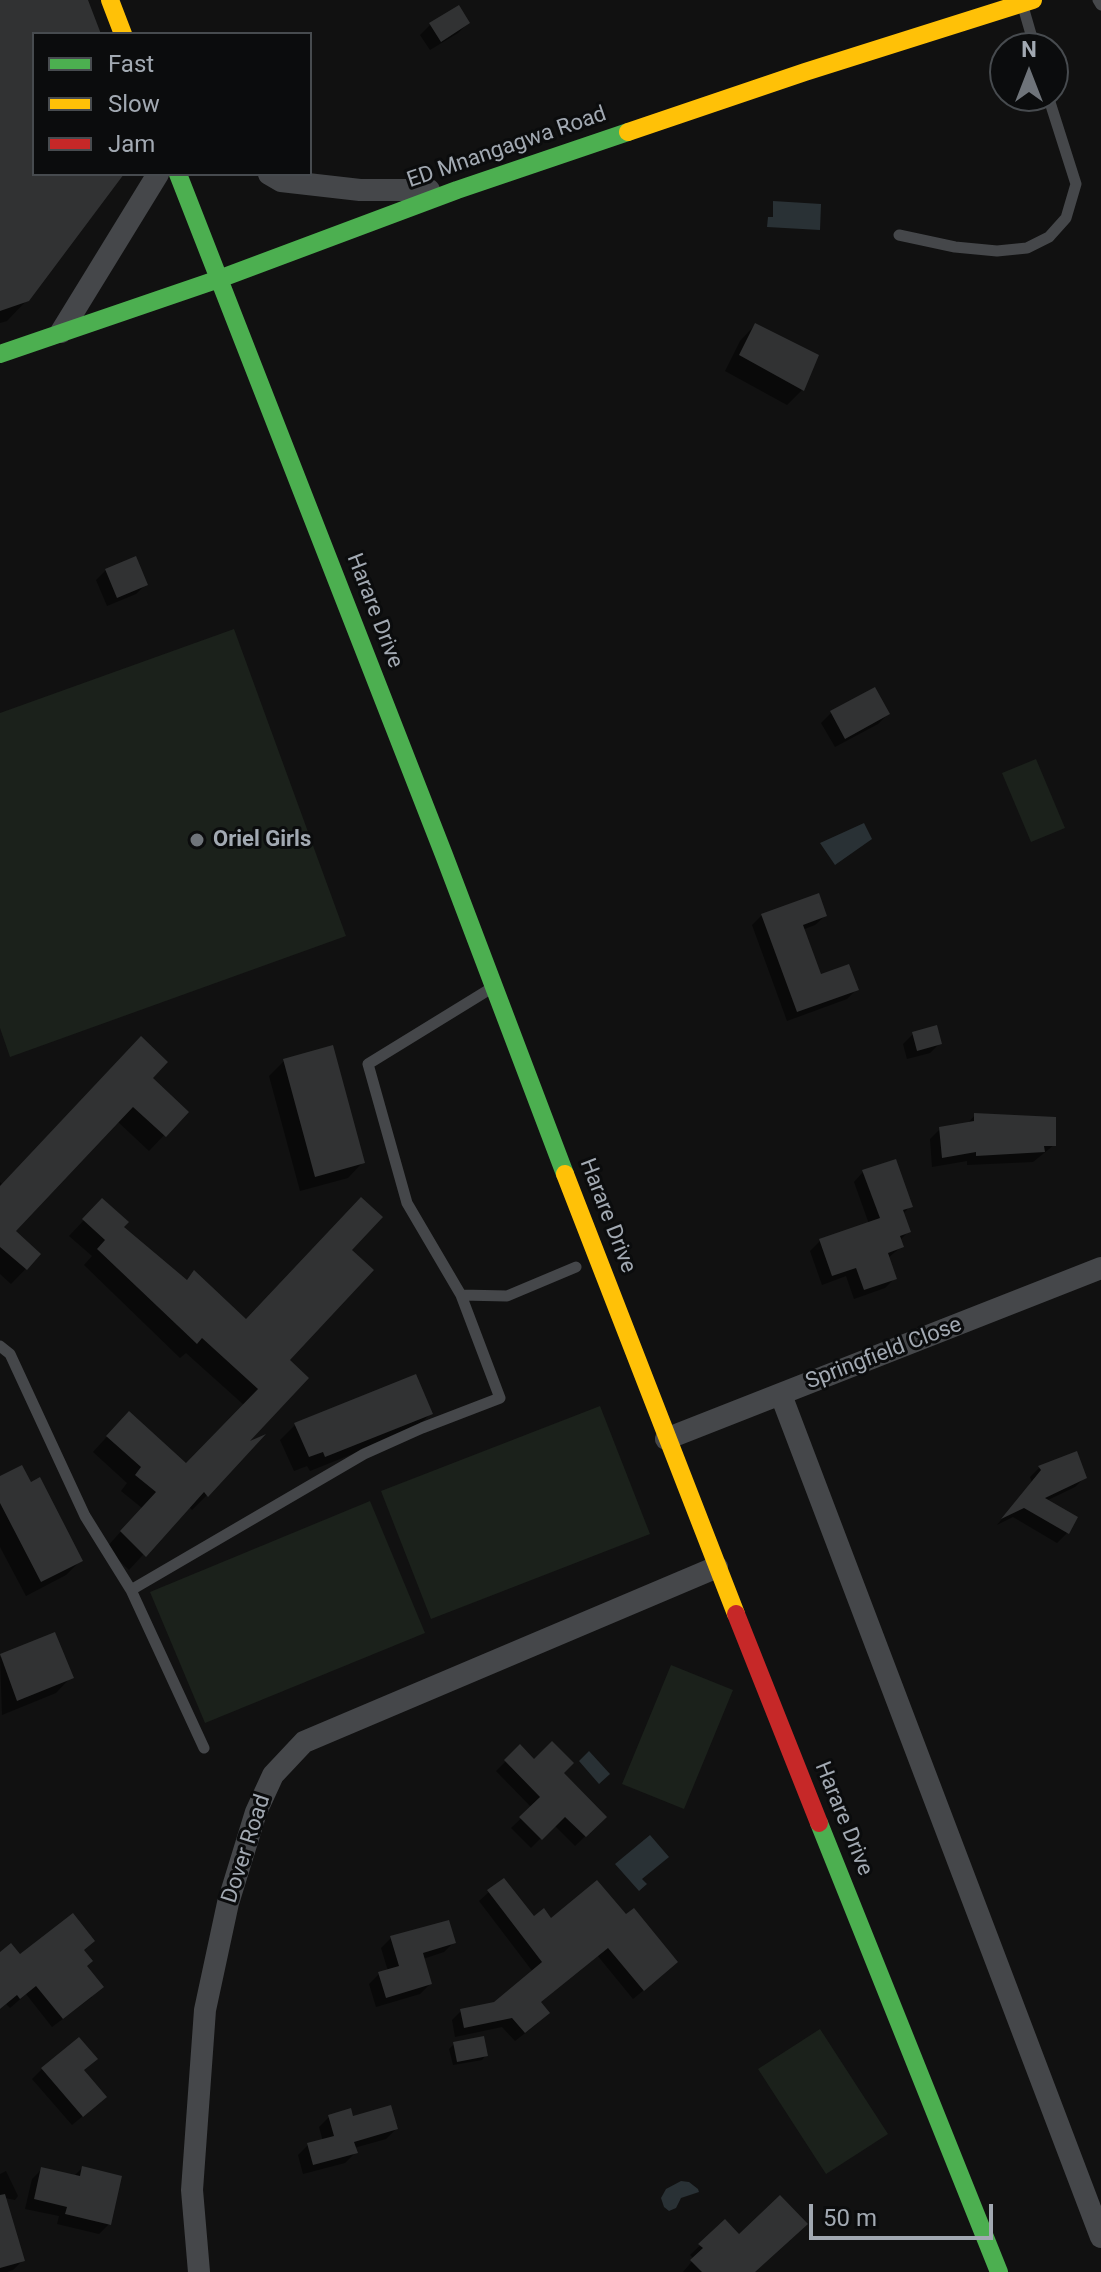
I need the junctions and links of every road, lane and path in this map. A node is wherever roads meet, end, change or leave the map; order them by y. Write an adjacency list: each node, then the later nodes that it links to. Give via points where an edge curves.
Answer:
1 (110, 0): 3 (main road)
2 (1026, 1): 4 (lane); 9 (main road, ED Mnangagwa Road)
3 (122, 32)
4 (1032, 32)
5 (1053, 112): 10 (lane, via 1076,184 1066,218 1049,237 1027,248 997,251)
6 (157, 176): 12 (street)
7 (179, 176): 11 (main road, Harare Drive)
8 (272, 176): 9 (street, via 360,190)
9 (457, 190): 11 (main road, ED Mnangagwa Road)
10 (899, 235)
11 (219, 279): 12 (main road, ED Mnangagwa Road); 14 (main road, Harare Drive)
12 (61, 333): 13 (main road, ED Mnangagwa Road)
13 (0, 354)
14 (494, 987): 17 (lane, via 368,1064 407,1203); 20 (main road, Harare Drive)
15 (576, 1267): 17 (lane, via 507,1296)
16 (1101, 1268): 19 (street, Springfield Close)
17 (461, 1295): 22 (lane, via 500,1398 364,1454)
18 (0, 1346): 22 (lane, via 10,1354 31,1395 85,1516)
19 (781, 1395): 20 (street, Springfield Close); 24 (street)
20 (666, 1439): 21 (main road, Harare Drive)
21 (717, 1567): 25 (street, Dover Road, via 304,1742 273,1775 228,1903 205,2010 192,2190); 26 (main road, Harare Drive)
22 (131, 1590): 23 (lane)
23 (204, 1748)
24 (1101, 2237)
25 (199, 2272)
26 (999, 2272)

